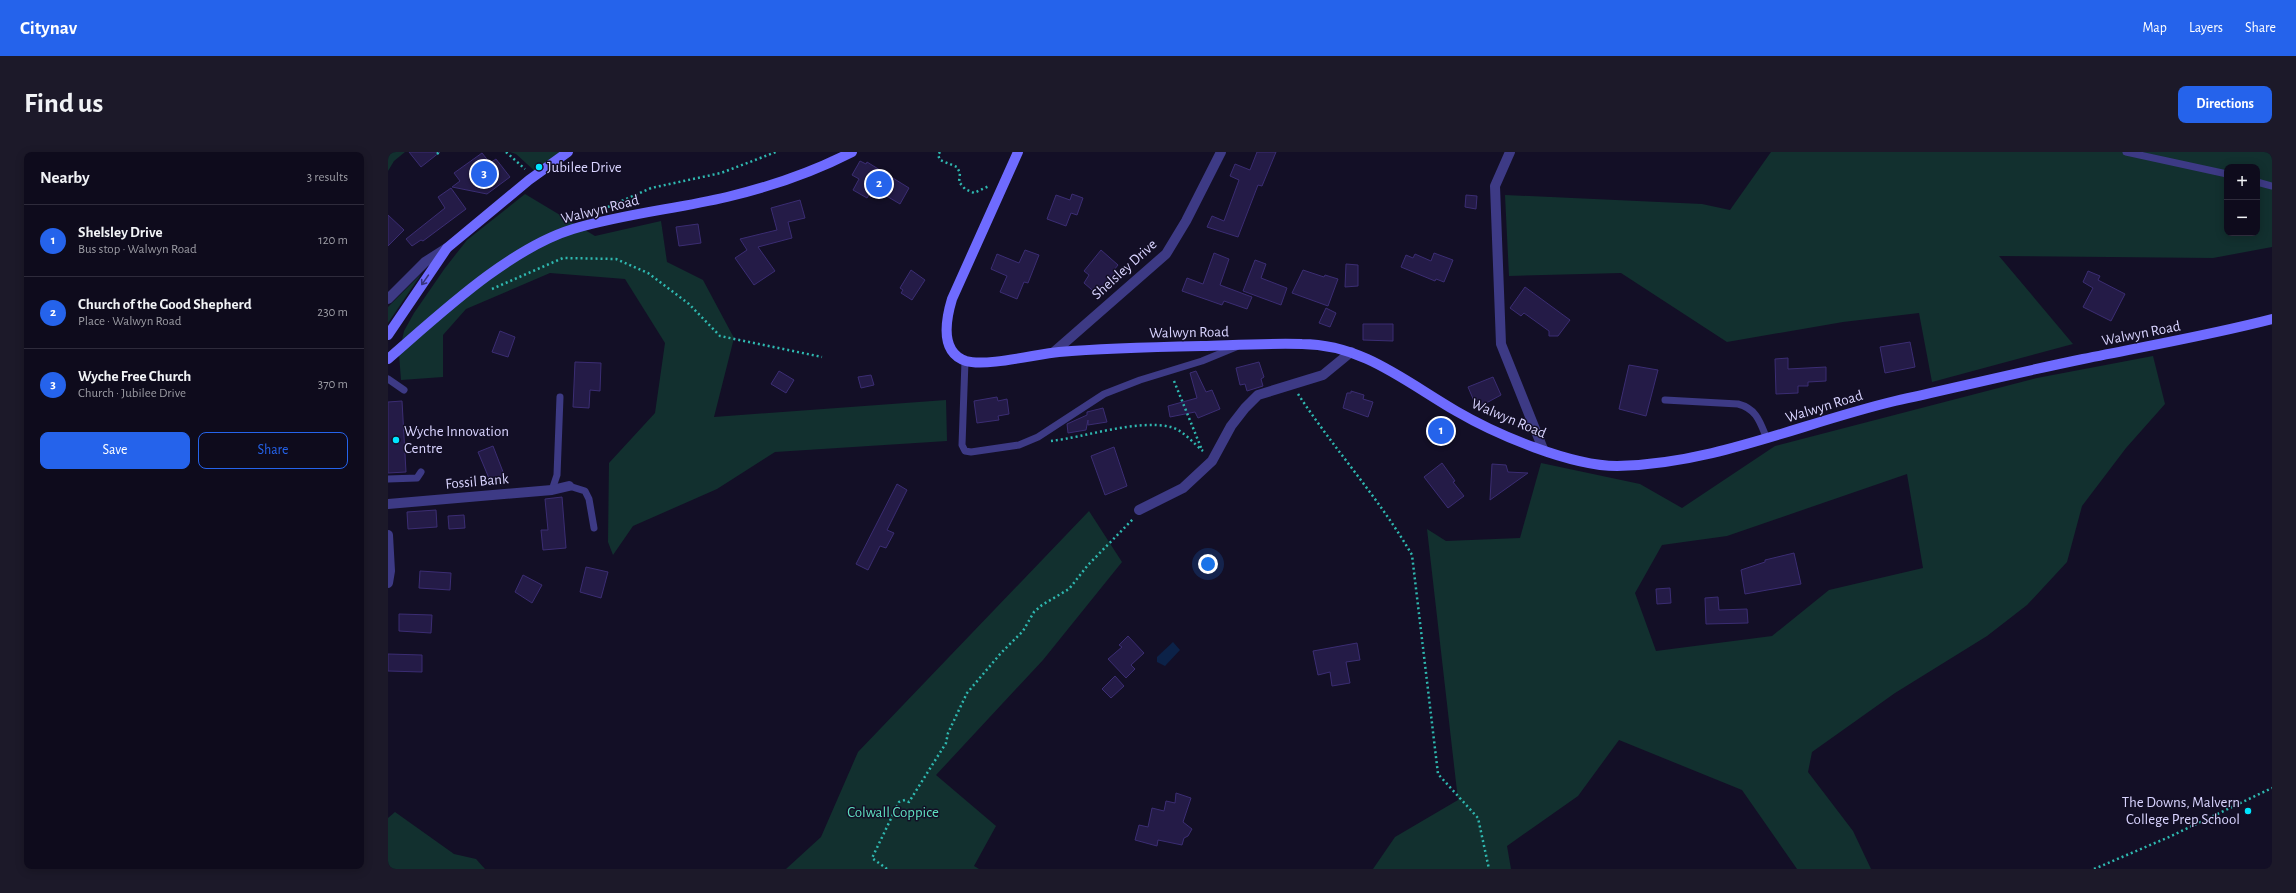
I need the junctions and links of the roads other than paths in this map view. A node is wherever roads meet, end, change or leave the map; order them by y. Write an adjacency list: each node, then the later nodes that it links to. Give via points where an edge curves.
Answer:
1 (568, 152): 10 (main road)
2 (852, 152): 17 (main road, Walwyn Road, via 808,172 728,197 572,229 530,249 481,280)
3 (1018, 152): 18 (main road, via 952,299 946,322 946,337 952,350)
4 (1221, 152): 15 (street, Shelsley Drive, via 1166,254)
5 (1510, 152): 24 (street, via 1495,186 1501,344)
6 (2126, 152): 7 (lane)
7 (2224, 173)
8 (2260, 183): 9 (lane)
9 (2272, 186)
10 (447, 248): 11 (street, via 425,262); 13 (main road, one-way to 13)
11 (388, 299)
12 (2272, 318): 23 (main road, Walwyn Road, via 2219,333 2084,359 1892,402)
13 (388, 336)
14 (1240, 345): 15 (main road, Walwyn Road); 16 (main road, Walwyn Road, via 1329,345); 18 (lane, via 1202,361 1104,394 1038,437 1018,445 971,452 965,451 962,445)
15 (1054, 352): 18 (main road, Walwyn Road, via 1004,360)
16 (1351, 352): 24 (main road, Walwyn Road, via 1402,377 1458,412); 30 (street, via 1323,375 1258,395 1231,426 1212,461 1183,488)
17 (388, 359)
18 (965, 361)
19 (388, 379): 20 (lane)
20 (404, 390)
21 (560, 397): 28 (lane, via 557,475)
22 (1665, 400): 23 (lane, via 1748,406 1757,414)
23 (1767, 439): 24 (main road, Walwyn Road, via 1716,454 1614,466 1578,461)
24 (1542, 449)
25 (421, 472): 26 (lane, via 417,478)
26 (388, 479)
27 (569, 486): 28 (street, Fossil Bank); 31 (lane, via 585,491)
28 (552, 490): 29 (street, Fossil Bank)
29 (388, 504)
30 (1139, 510)
31 (594, 528)
32 (388, 534): 33 (street)
33 (388, 584)

